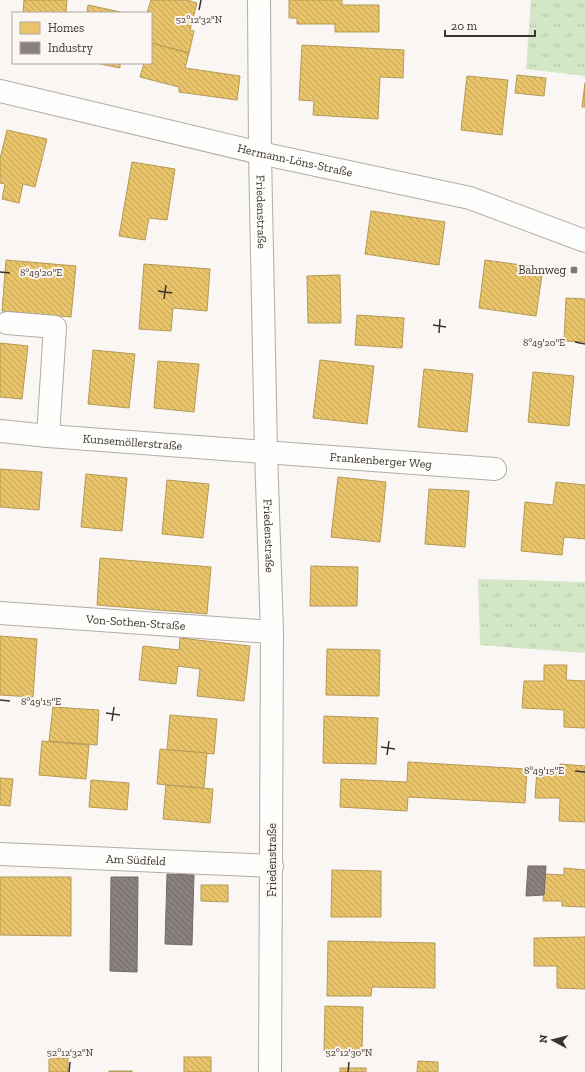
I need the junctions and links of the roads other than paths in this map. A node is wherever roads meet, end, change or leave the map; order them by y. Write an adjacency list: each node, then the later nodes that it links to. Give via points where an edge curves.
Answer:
1 (259, 0): 3 (street, Friedenstraße)
2 (0, 91): 3 (street, Hermann-Löns-Straße)
3 (260, 153): 4 (street, Hermann-Löns-Straße, via 470,198); 8 (street, Friedenstraße)
4 (585, 241)
5 (7, 323): 7 (street, via 55,327)
6 (0, 431): 7 (street, Kunsemöllerstraße)
7 (48, 436): 8 (street, Kunsemöllerstraße)
8 (266, 452): 9 (street, Frankenberger Weg); 11 (street, Friedenstraße)
9 (495, 470)
10 (0, 613): 11 (street, Von-Sothen-Straße)
11 (272, 632): 13 (street, Friedenstraße)
12 (0, 854): 13 (street, Am Südfeld)
13 (272, 866): 14 (street, Friedenstraße)
14 (270, 1072)

